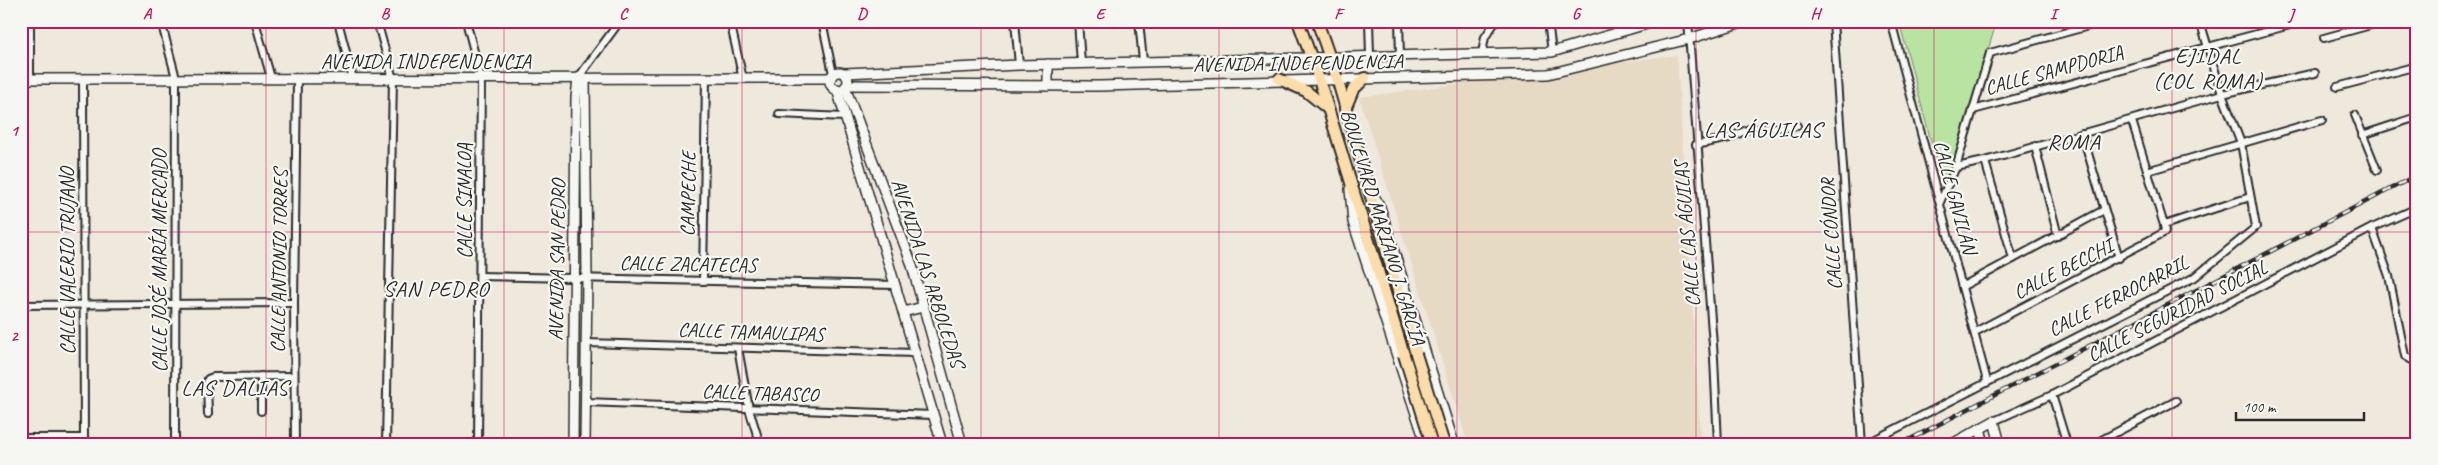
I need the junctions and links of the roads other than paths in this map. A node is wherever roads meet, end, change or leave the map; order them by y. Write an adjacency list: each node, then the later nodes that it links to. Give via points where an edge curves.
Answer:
1 (30, 21): 53 (street)
2 (161, 21): 48 (street, CALLE JOSÉ MARÍA MERCADO)
3 (255, 21): 49 (street)
4 (338, 21): 55 (street)
5 (377, 21): 56 (street)
6 (466, 21): 50 (street, CALLE SINALOA)
7 (620, 21): 45 (street)
8 (730, 21): 58 (street)
9 (822, 21): 46 (street)
10 (1016, 21): 40 (street)
11 (1078, 21): 38 (street)
12 (1139, 21): 37 (street)
13 (1298, 21): 35 (main road, BOULEVARD MARIANO J. GARCÍA)
14 (1317, 21): 36 (main road, BOULEVARD MARIANO J. GARCÍA)
15 (1369, 21): 33 (street)
16 (1399, 21): 34 (street)
17 (1496, 21): 32 (street, via 1484,37)
18 (1548, 21): 31 (street)
19 (1657, 21): 31 (street, AVENIDA INDEPENDENCIA)
20 (1688, 21): 29 (street, CALLE LAS ÁGUILAS)
21 (1833, 21): 143 (street, CALLE CÓNDOR)
22 (1891, 21): 88 (street, CALLE GAVILÁN)
23 (2107, 21): 68 (street, via 1990,53)
24 (2200, 21): 30 (street)
25 (2384, 21): 28 (street)
26 (1744, 22): 29 (street, AVENIDA INDEPENDENCIA)
27 (2290, 25): 30 (street, CALLE SAMPDORIA)
28 (2324, 38)
29 (1689, 39): 52 (street, AVENIDA INDEPENDENCIA, via 1548,74); 79 (street, CALLE LAS ÁGUILAS)
30 (2208, 45): 65 (street); 68 (street, CALLE SAMPDORIA)
31 (1552, 52): 32 (street, AVENIDA INDEPENDENCIA)
32 (1482, 53): 34 (street, AVENIDA INDEPENDENCIA)
33 (1370, 56): 34 (street, AVENIDA INDEPENDENCIA); 36 (street, AVENIDA INDEPENDENCIA)
34 (1400, 56)
35 (1311, 57): 36 (street, AVENIDA INDEPENDENCIA); 37 (street, AVENIDA INDEPENDENCIA); 60 (main road, BOULEVARD MARIANO J. GARCÍA)
36 (1330, 57): 51 (main road, BOULEVARD MARIANO J. GARCÍA)
37 (1142, 61): 38 (street, AVENIDA INDEPENDENCIA)
38 (1080, 63): 39 (street, AVENIDA INDEPENDENCIA)
39 (1048, 64): 40 (street, AVENIDA INDEPENDENCIA); 61 (street)
40 (1019, 65): 42 (street, AVENIDA INDEPENDENCIA)
41 (2417, 66): 64 (street)
42 (926, 69): 43 (street, AVENIDA INDEPENDENCIA); 63 (street)
43 (845, 73): 46 (street, via 837,72); 62 (street, via 848,81)
44 (2316, 73): 65 (street)
45 (583, 75): 50 (street, AVENIDA INDEPENDENCIA); 57 (street, AVENIDA INDEPENDENCIA); 97 (street, AVENIDA SAN PEDRO, via 576,98); 98 (street, AVENIDA SAN PEDRO)
46 (832, 76): 58 (street, AVENIDA INDEPENDENCIA); 62 (street, via 831,85)
47 (83, 78): 48 (street, AVENIDA INDEPENDENCIA); 53 (street, AVENIDA INDEPENDENCIA); 104 (street, CALLE VALERIO TRUJANO)
48 (176, 78): 49 (street, AVENIDA INDEPENDENCIA); 102 (street, CALLE JOSÉ MARÍA MERCADO)
49 (272, 78): 54 (street, AVENIDA INDEPENDENCIA)
50 (481, 78): 56 (street, AVENIDA INDEPENDENCIA); 96 (street, CALLE SINALOA)
51 (1337, 78): 52 (street, AVENIDA INDEPENDENCIA); 60 (street, AVENIDA INDEPENDENCIA); 67 (main road, BOULEVARD MARIANO J. GARCÍA)
52 (1365, 78): 67 (main road, via 1353,90)
53 (25, 79)
54 (297, 79): 55 (street, AVENIDA INDEPENDENCIA); 103 (street, CALLE ANTONIO TORRES)
55 (353, 79): 56 (street, AVENIDA INDEPENDENCIA)
56 (393, 79): 131 (street)
57 (706, 79): 58 (street, AVENIDA INDEPENDENCIA); 99 (street, CAMPECHE)
58 (743, 79)
59 (1279, 79): 60 (street, AVENIDA INDEPENDENCIA); 61 (street, AVENIDA INDEPENDENCIA); 66 (main road, via 1306,91)
60 (1319, 79): 66 (main road, BOULEVARD MARIANO J. GARCÍA)
61 (1048, 86): 63 (street, AVENIDA INDEPENDENCIA)
62 (843, 87): 63 (street, AVENIDA INDEPENDENCIA); 71 (street, AVENIDA LAS ARBOLEDAS); 106 (street, AVENIDA LAS ARBOLEDAS, via 911,262)
63 (927, 87)
64 (2337, 88)
65 (2222, 94): 73 (street); 78 (street)
66 (1328, 110): 86 (main road, BOULEVARD MARIANO J. GARCÍA)
67 (1344, 110): 85 (main road, BOULEVARD MARIANO J. GARCÍA)
68 (1973, 110): 82 (street)
69 (779, 114): 71 (street)
70 (2355, 115): 77 (street)
71 (844, 117): 100 (street, AVENIDA LAS ARBOLEDAS)
72 (2417, 118): 77 (street)
73 (2132, 120): 76 (street); 84 (street)
74 (2322, 120): 78 (street)
75 (1797, 126): 79 (street, via 1749,128 1729,138)
76 (2082, 133): 80 (street); 90 (street)
77 (2362, 135): 83 (street)
78 (2241, 143): 84 (street); 87 (street)
79 (1696, 145): 142 (street, CALLE LAS ÁGUILAS)
80 (2035, 146): 81 (street); 93 (street)
81 (1985, 161): 82 (street); 95 (street)
82 (1956, 167): 88 (street)
83 (2377, 170)
84 (2147, 172): 92 (street)
85 (1364, 177): 123 (street, via 1380,207); 140 (main road, BOULEVARD MARIANO J. GARCÍA, bridge)
86 (1350, 179): 125 (street, via 1352,222); 139 (main road, BOULEVARD MARIANO J. GARCÍA, bridge)
87 (2250, 198): 92 (street, CALLE BECCHI); 115 (street, CALLE FERROCARRIL, via 2256,227 2195,277)
88 (1940, 202): 101 (street, CALLE GAVILÁN)
89 (2417, 208): 91 (street, CALLE SEGURIDAD SOCIAL)
90 (2104, 210): 93 (street); 94 (street)
91 (2372, 228): 112 (street, via 2389,276 2406,356); 116 (street, CALLE SEGURIDAD SOCIAL)
92 (2164, 229): 94 (street, CALLE BECCHI)
93 (2058, 236): 95 (street)
94 (2119, 258): 108 (street, CALLE BECCHI)
95 (2013, 259): 101 (street)
96 (480, 276): 97 (street, CALLE ZACATECAS); 132 (street, CALLE SINALOA)
97 (574, 278): 98 (street, CALLE ZACATECAS); 133 (street, AVENIDA SAN PEDRO)
98 (587, 278): 99 (street, CALLE ZACATECAS); 109 (street, AVENIDA SAN PEDRO)
99 (703, 280): 100 (street, CALLE ZACATECAS)
100 (896, 285): 107 (street, AVENIDA LAS ARBOLEDAS)
101 (1963, 286): 108 (street, CALLE GAVILÁN)
102 (176, 303): 103 (street); 104 (street); 129 (street, CALLE JOSÉ MARÍA MERCADO)
103 (294, 303): 114 (street, CALLE ANTONIO TORRES)
104 (84, 304): 105 (street); 128 (street, CALLE VALERIO TRUJANO)
105 (21, 305)
106 (923, 307): 107 (street); 137 (street, AVENIDA LAS ARBOLEDAS)
107 (903, 312): 111 (street, AVENIDA LAS ARBOLEDAS)
108 (1975, 332): 115 (street, CALLE GAVILÁN)
109 (587, 343): 110 (street, CALLE TAMAULIPAS); 118 (street, AVENIDA SAN PEDRO)
110 (738, 348): 111 (street, CALLE TAMAULIPAS); 119 (street)
111 (915, 353): 122 (street, AVENIDA LAS ARBOLEDAS)
112 (2416, 363)
113 (261, 376): 114 (street); 120 (street); 121 (street, via 208,379)
114 (294, 376): 130 (street, CALLE ANTONIO TORRES)
115 (1987, 381): 144 (street, CALLE FERROCARRIL)
116 (2052, 394): 124 (street, CALLE SEGURIDAD SOCIAL); 148 (street)
117 (2176, 401): 149 (street)
118 (586, 402): 119 (street, CALLE TABASCO); 134 (street, AVENIDA SAN PEDRO)
119 (749, 409): 122 (street, CALLE TABASCO); 135 (street)
120 (261, 411)
121 (208, 414)
122 (933, 415): 136 (street, AVENIDA LAS ARBOLEDAS)
123 (1445, 415): 125 (street, via 1430,413); 141 (street)
124 (1994, 421): 126 (street, CALLE SEGURIDAD SOCIAL); 147 (street)
125 (1418, 422): 138 (street)
126 (1980, 428): 145 (street, CALLE SEGURIDAD SOCIAL); 146 (street)
127 (21, 438): 128 (street)
128 (84, 441)
129 (175, 444)
130 (294, 444)
131 (386, 444)
132 (478, 444)
133 (573, 444)
134 (585, 444)
135 (760, 444)
136 (942, 444)
137 (962, 444)
138 (1426, 444)
139 (1432, 444)
140 (1444, 444)
141 (1454, 444)
142 (1718, 444)
143 (1862, 444)
144 (1866, 444)
145 (1952, 444)
146 (1984, 444)
147 (2000, 444)
148 (2067, 444)
149 (2094, 444)

